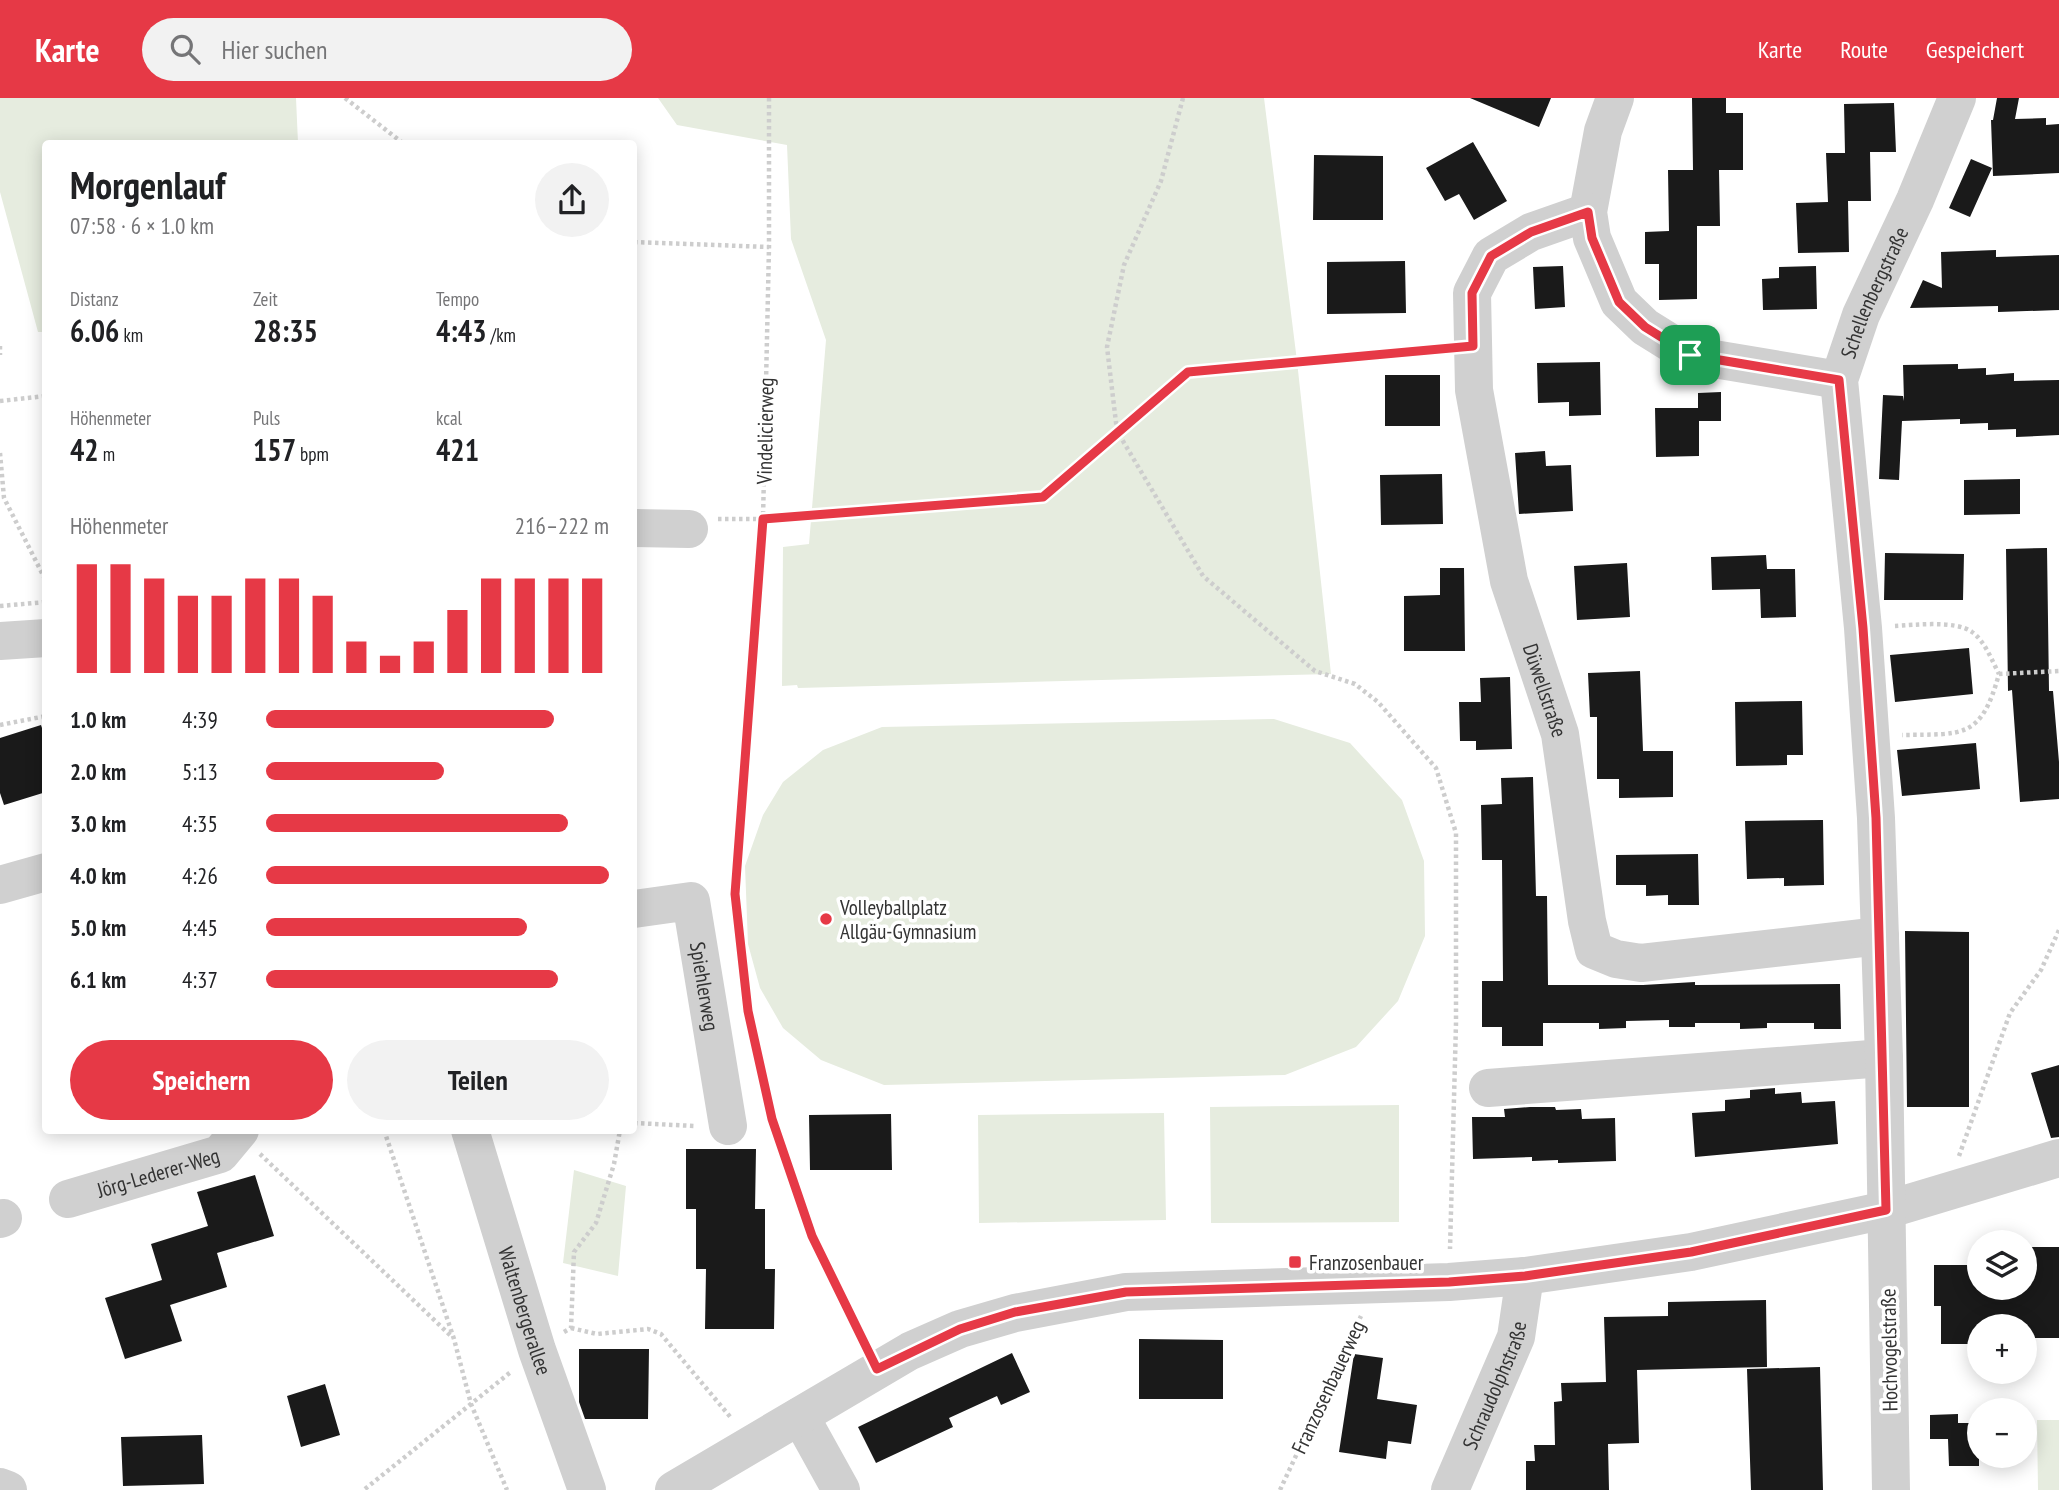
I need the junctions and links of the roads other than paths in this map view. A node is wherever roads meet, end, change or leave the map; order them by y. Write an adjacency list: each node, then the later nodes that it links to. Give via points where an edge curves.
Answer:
1 (1615, 98): 3 (street, via 1603,131)
2 (1958, 98): 4 (street, Schellenbergstraße, via 1861,315)
3 (1588, 212): 4 (street, via 1592,238 1619,302 1645,327 1690,355); 12 (street, Düwellstraße, via 1531,232 1491,256 1472,293 1474,390 1509,581 1560,734 1594,950 1641,962)
4 (1839, 380): 12 (street, Schellenbergstraße, via 1871,737)
5 (697, 524): 6 (street)
6 (637, 528)
7 (42, 638): 8 (street)
8 (0, 641)
9 (42, 873): 10 (street)
10 (0, 885)
11 (637, 909): 15 (street, Spiehlerweg, via 691,901)
12 (1880, 936): 13 (street, Schellenbergstraße)
13 (1884, 1058): 14 (street); 20 (street, Schellenbergstraße)
14 (1488, 1088)
15 (728, 1126)
16 (238, 1134): 19 (street, Jörg-Lederer-Weg, via 220,1154)
17 (471, 1134): 25 (street, Waltenbergerallee, via 537,1350)
18 (2059, 1158): 20 (street)
19 (68, 1199)
20 (1886, 1210): 21 (street, via 1691,1252); 29 (street, Hochvogelstraße)
21 (1525, 1276): 22 (street, via 1126,1292 1015,1312 960,1329 877,1369); 28 (street, Schraudolphstraße, via 1516,1337)
22 (800, 1416): 26 (street); 27 (street)
23 (0, 1487): 24 (street)
24 (8, 1490)
25 (587, 1490)
26 (674, 1490)
27 (841, 1490)
28 (1450, 1490)
29 (1891, 1490)

